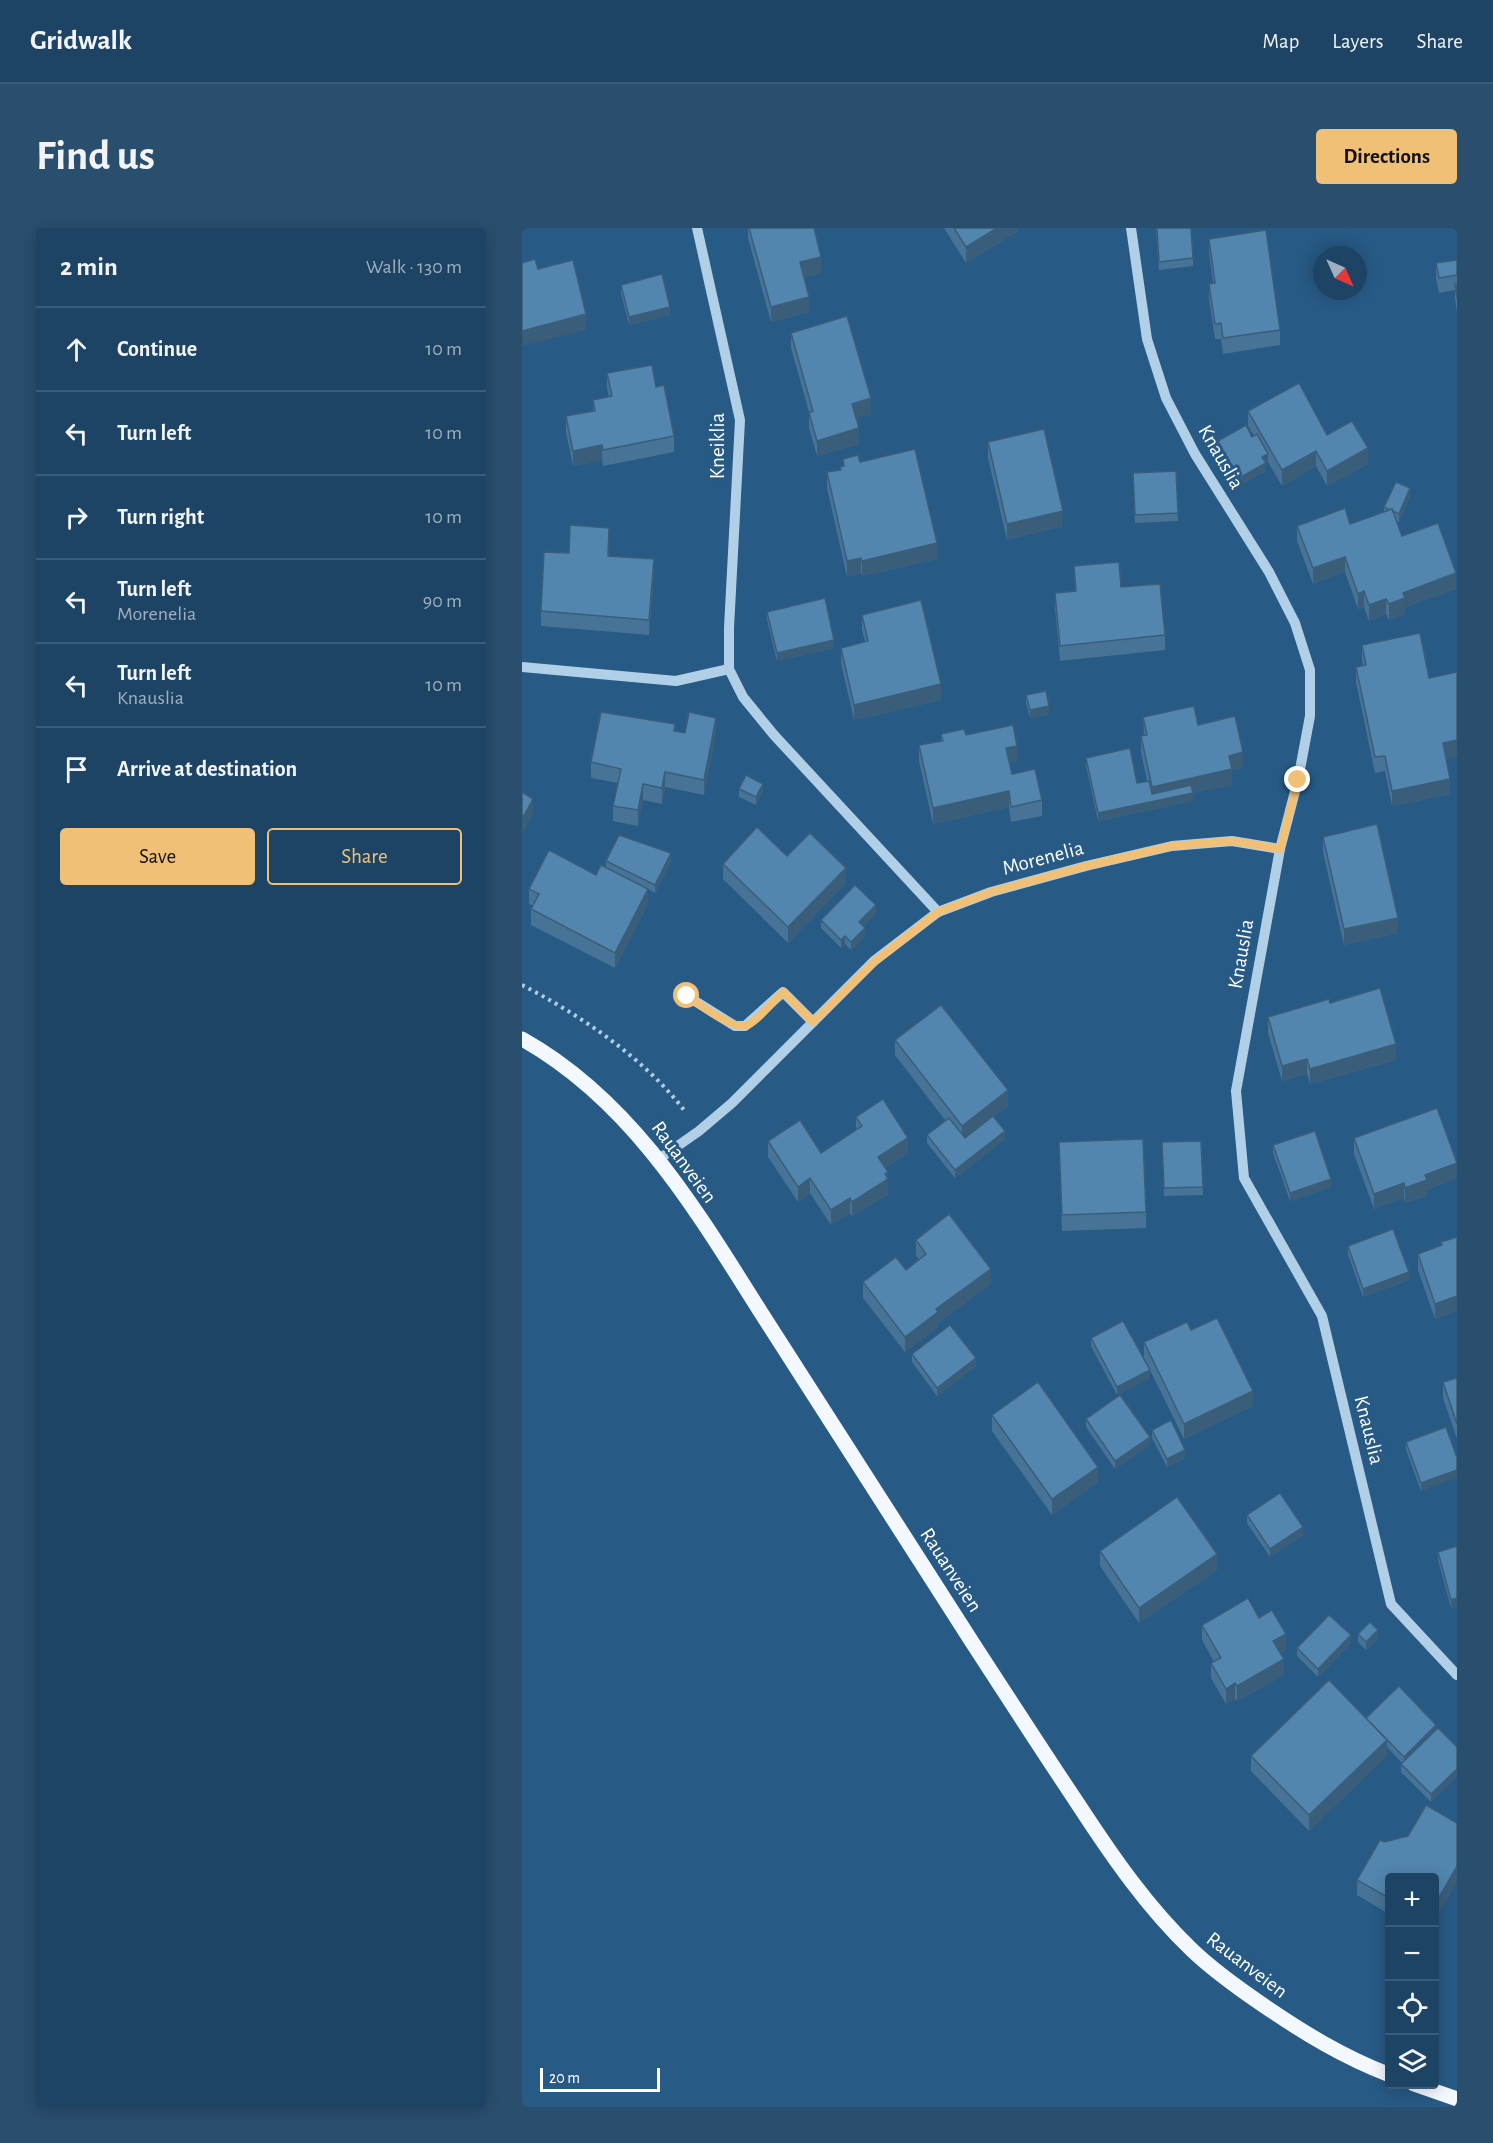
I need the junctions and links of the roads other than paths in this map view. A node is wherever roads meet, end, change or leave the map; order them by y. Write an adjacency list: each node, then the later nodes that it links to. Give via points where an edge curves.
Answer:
1 (698, 228): 4 (street, Kneiklia, via 740,420)
2 (1131, 228): 5 (street, Knauslia, via 1147,339 1166,398 1195,454 1269,572 1295,623 1310,670 1310,716)
3 (522, 667): 4 (street, via 676,681)
4 (729, 669): 6 (street, Kneiklia, via 743,697 774,735)
5 (1280, 849): 6 (street, Morenelia, via 1232,841 1172,846 991,892); 11 (street, Knauslia, via 1236,1091 1244,1178 1322,1316 1391,1604)
6 (938, 912): 8 (street, Morenelia, via 874,962)
7 (687, 996): 8 (street, via 735,1026 746,1026 783,992)
8 (813, 1022): 10 (street, Morenelia, via 732,1102)
9 (522, 1038): 10 (main road, Rauanveien, via 600,1095)
10 (659, 1159): 12 (main road, Rauanveien, via 738,1275 1034,1738 1144,1899 1218,1974 1312,2039)
11 (1457, 1675)
12 (1385, 2073)
13 (1426, 2089): 14 (main road)
14 (1457, 2099)

